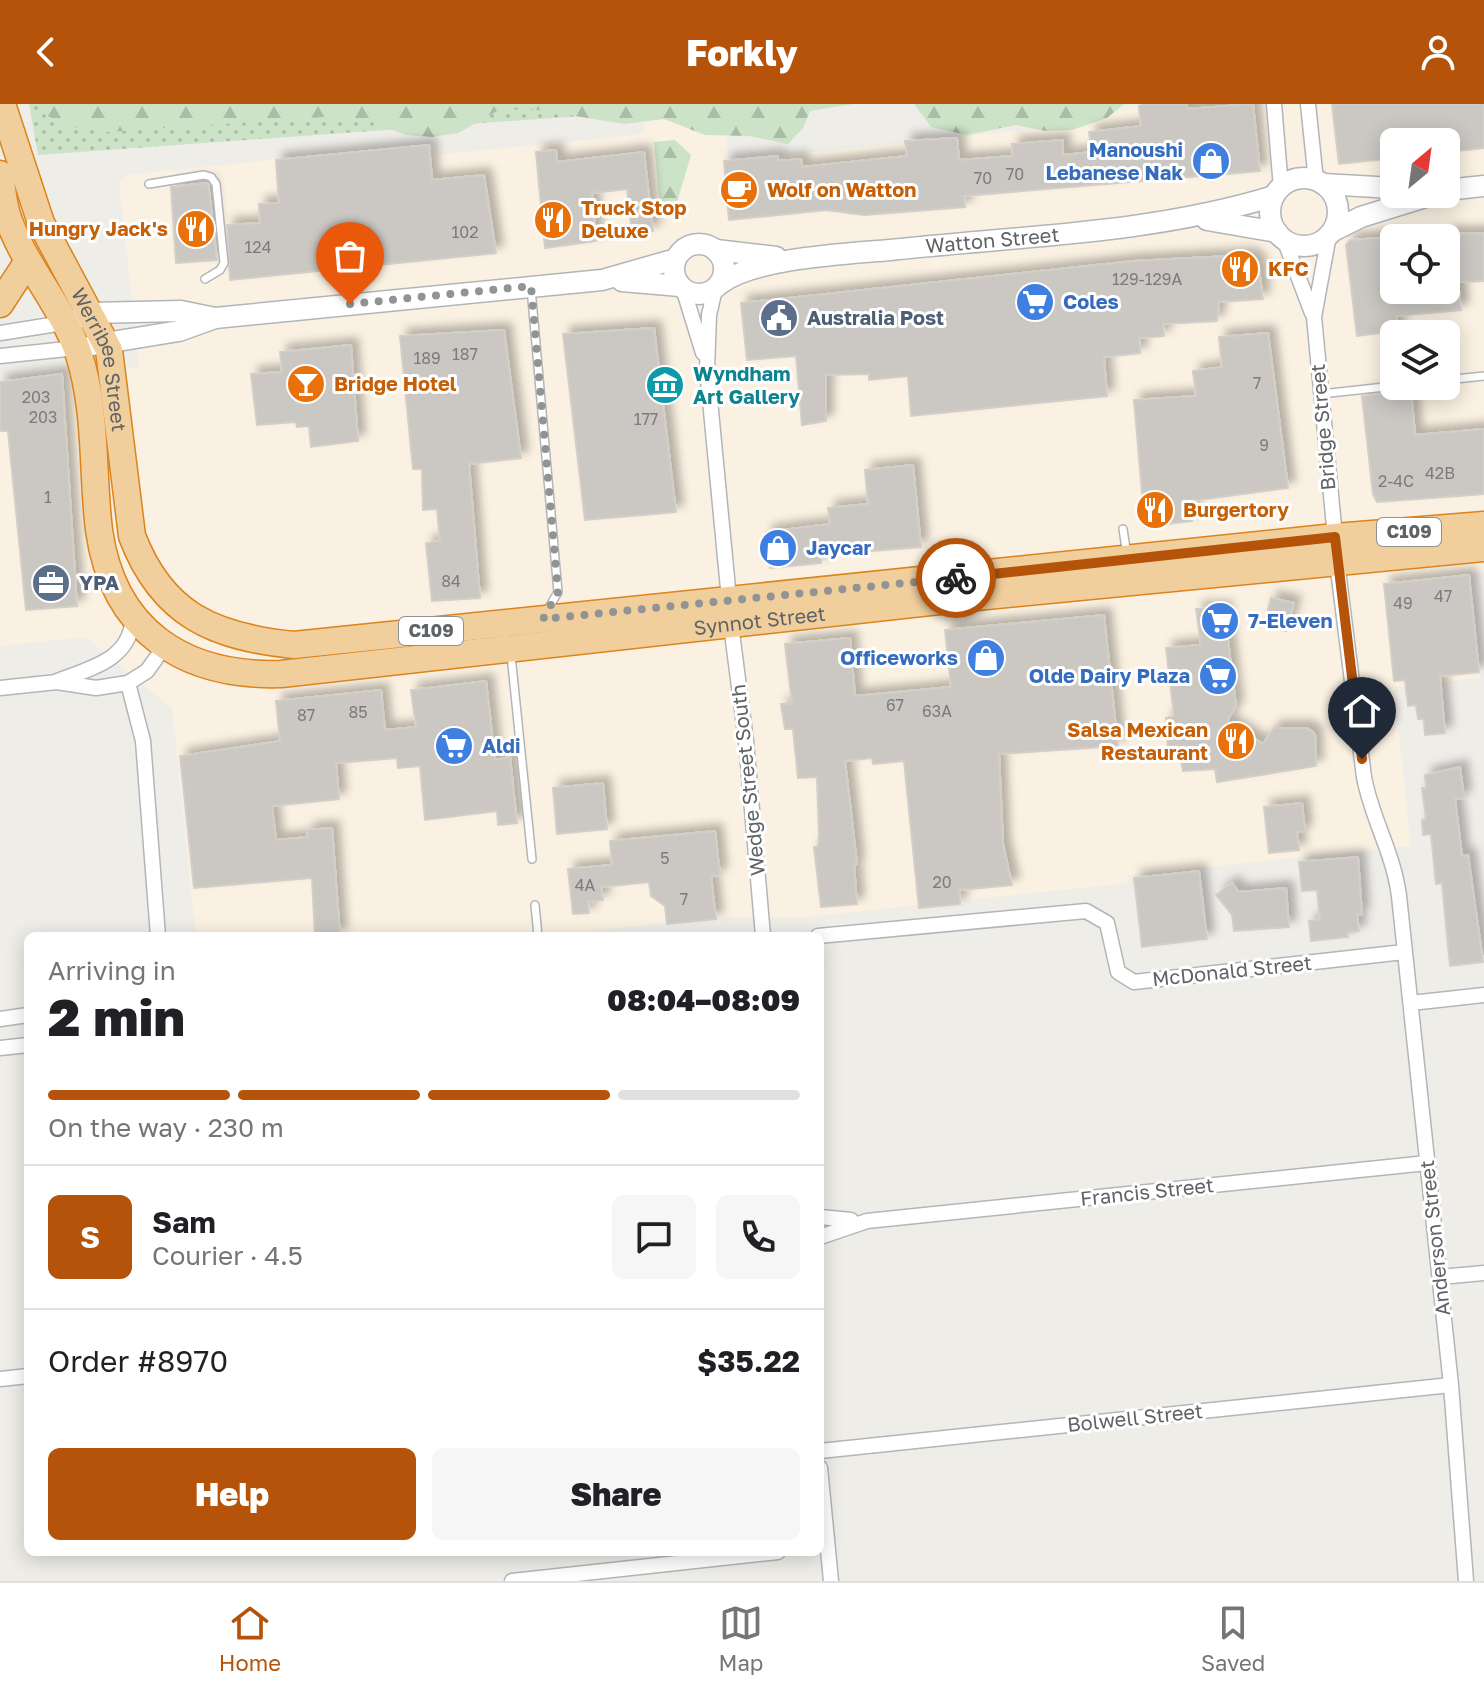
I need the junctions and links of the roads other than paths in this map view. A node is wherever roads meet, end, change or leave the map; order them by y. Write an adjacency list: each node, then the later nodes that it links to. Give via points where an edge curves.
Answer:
1 (2, 104): 25 (highway, Werribee Street / C109, via 41,223)
2 (1274, 104): 10 (street)
3 (1308, 104): 5 (street)
4 (0, 174): 18 (highway, Werribee Street / C109, via 6,215)
5 (1320, 182): 8 (street); 10 (street, via 1298,179); 13 (street, via 1339,211)
6 (149, 184): 19 (lane, via 204,175 216,184 224,263)
7 (1484, 186): 9 (street)
8 (1380, 187)
9 (1460, 189)
10 (1278, 192): 12 (street, Watton Street); 14 (street, via 1270,214)
11 (1390, 208): 13 (street)
12 (1188, 219): 14 (street, Watton Street); 17 (street, Watton Street)
13 (1331, 233): 14 (street, via 1322,242 1302,246); 26 (street, Bridge Street)
14 (1280, 235): 26 (street, Bridge Street)
15 (716, 250): 16 (street, via 691,245); 17 (street, Watton Street); 23 (street, via 724,263)
16 (676, 259): 20 (street); 22 (street, via 674,273)
17 (796, 260): 23 (street, Watton Street, via 731,276)
18 (28, 261): 24 (highway); 28 (highway, Werribee Street / C109)
19 (205, 279)
20 (602, 280): 21 (street); 22 (street)
21 (531, 286): 27 (street); 49 (lane, via 558,592)
22 (681, 287): 23 (street, via 695,294); 33 (street, Wedge Street South)
23 (717, 287): 33 (street, Wedge Street South, via 709,315)
24 (0, 304)
25 (91, 313): 27 (street, via 181,311); 28 (street); 30 (highway, Werribee Street / C109)
26 (1314, 317): 37 (street, Bridge Street)
27 (215, 318): 30 (street, via 179,331)
28 (63, 323): 29 (street); 31 (highway, Werribee Street / C109)
29 (0, 333)
30 (105, 343): 31 (street); 44 (highway, Werribee Street / C109, via 113,367 132,536)
31 (76, 348): 32 (street); 48 (highway, Werribee Street / C109, via 85,378 99,532 112,578)
32 (0, 356)
33 (707, 369): 47 (street, Wedge Street South)
34 (1484, 376): 35 (lane)
35 (1460, 379)
36 (1380, 388): 37 (lane)
37 (1320, 394): 42 (street, Bridge Street)
38 (1484, 525): 42 (highway, Synnot Street / C109)
39 (1123, 529): 43 (lane)
40 (957, 546): 45 (lane)
41 (1484, 548): 42 (highway, Synnot Street / C109)
42 (1336, 549): 43 (highway, Synnot Street / C109); 57 (street, Bridge Street, via 1364,777 1369,804 1394,861)
43 (1129, 571): 45 (highway, Synnot Street / C109)
44 (159, 587): 46 (highway, Werribee Street / C109); 51 (highway, via 166,622)
45 (964, 587): 47 (highway, Synnot Street / C109)
46 (186, 610): 50 (highway, Synnot Street / C109, via 217,631 294,645)
47 (730, 612): 49 (highway, Synnot Street / C109); 52 (highway, Synnot Street / C109); 61 (street, Wedge Street South)
48 (133, 618): 51 (highway, Werribee Street / C109); 53 (street, via 129,637 117,654)
49 (543, 619): 50 (highway, Synnot Street / C109)
50 (503, 623): 52 (highway)
51 (164, 647): 52 (highway, Synnot Street / C109, via 206,667 242,675); 54 (street, via 147,671)
52 (510, 649): 56 (lane)
53 (57, 682): 54 (street, via 96,688); 55 (street)
54 (128, 683): 59 (street, via 143,751)
55 (0, 688)
56 (532, 859)
57 (1399, 896): 63 (street, Anderson Street)
58 (535, 905): 60 (lane)
59 (158, 932)
60 (538, 932)
61 (763, 932)
62 (824, 935): 63 (street, McDonald Street, via 1086,911 1107,923 1118,972 1134,982)
63 (1404, 952): 65 (street, Anderson Street)
64 (1484, 995): 65 (street)
65 (1411, 1003): 70 (street, Anderson Street)
66 (24, 1016): 67 (street)
67 (0, 1019)
68 (24, 1045): 69 (street)
69 (0, 1048)
70 (1427, 1163): 72 (street, Francis Street); 75 (street, Anderson Street)
71 (824, 1217): 72 (street, Francis Street)
72 (867, 1221): 73 (street, Francis Street)
73 (824, 1236)
74 (1484, 1273): 75 (street)
75 (1440, 1277): 78 (street, Anderson Street)
76 (24, 1376): 77 (street)
77 (0, 1379)
78 (1451, 1385): 79 (street, Bolwell Street); 84 (street, Anderson Street)
79 (824, 1451)
80 (824, 1546): 83 (street)
81 (741, 1556): 82 (street)
82 (512, 1581)
83 (831, 1581)
84 (1466, 1581)

